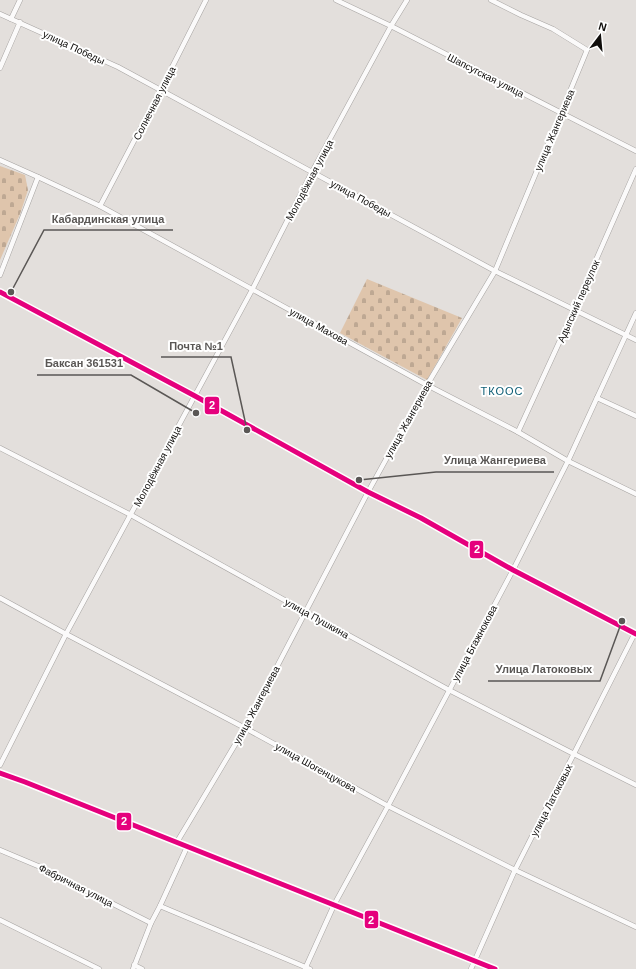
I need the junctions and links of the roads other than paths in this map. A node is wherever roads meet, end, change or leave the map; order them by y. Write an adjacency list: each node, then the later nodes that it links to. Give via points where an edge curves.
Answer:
1 (20, 0): 7 (street)
2 (206, 0): 11 (street, Солнечная улица)
3 (336, 0): 9 (street, Шапсугская улица)
4 (407, 0): 9 (street, Молодёжная улица)
5 (491, 0): 12 (street, улица Жангериева, via 553,29 587,50)
6 (0, 14): 7 (street, улица Победы)
7 (12, 19): 8 (street, улица Победы)
8 (20, 22): 10 (street); 11 (street, улица Победы, via 118,67)
9 (390, 26): 12 (street, Шапсугская улица); 16 (street, Молодёжная улица)
10 (0, 68)
11 (160, 91): 16 (street, улица Победы); 18 (street, Солнечная улица)
12 (561, 113): 13 (street, Шапсугская улица); 19 (street, улица Жангериева)
13 (636, 151)
14 (0, 160): 17 (street, улица Махова)
15 (636, 168): 23 (street, Адыгский переулок)
16 (312, 172): 19 (street, улица Победы); 21 (street, Молодёжная улица)
17 (38, 177): 18 (street, улица Махова); 20 (street)
18 (100, 206): 21 (street, улица Махова)
19 (495, 271): 23 (street, улица Победы); 27 (street, улица Жангериева)
20 (0, 275)
21 (252, 290): 27 (street, улица Махова); 28 (street, Молодёжная улица)
22 (0, 292): 28 (main road)
23 (574, 310): 25 (street, улица Победы); 31 (street, Адыгский переулок)
24 (636, 313): 25 (street, улица Бгажнокова)
25 (626, 335): 26 (street, улица Победы); 29 (street, улица Бгажнокова)
26 (636, 340)
27 (426, 385): 31 (street, улица Махова); 34 (street, улица Жангериева)
28 (195, 396): 34 (main road); 36 (street, Молодёжная улица)
29 (597, 398): 30 (street); 33 (street, улица Бгажнокова)
30 (636, 416)
31 (518, 432): 33 (street, улица Махова)
32 (0, 448): 36 (street, улица Пушкина)
33 (568, 461): 35 (street, улица Махова); 37 (street, улица Бгажнокова)
34 (368, 492): 37 (main road, via 421,518); 39 (street, улица Жангериева)
35 (636, 494)
36 (131, 515): 39 (street, улица Пушкина); 40 (street, Молодёжная улица)
37 (513, 570): 41 (main road); 42 (street, улица Бгажнокова)
38 (0, 598): 40 (street, улица Шогенцукова)
39 (306, 612): 42 (street, улица Пушкина); 43 (street, улица Жангериева)
40 (66, 634): 43 (street, улица Шогенцукова); 45 (street, Молодёжная улица)
41 (635, 634): 44 (street, улица Латоковых)
42 (449, 690): 44 (street, улица Пушкина); 48 (street, улица Бгажнокова)
43 (245, 728): 48 (street, улица Шогенцукова); 49 (street, улица Жангериева)
44 (574, 754): 47 (street, улица Пушкина); 52 (street, улица Латоковых)
45 (0, 765)
46 (0, 773): 49 (street)
47 (636, 785)
48 (388, 806): 52 (street, улица Шогенцукова); 54 (street, улица Бгажнокова)
49 (176, 842): 50 (street)
50 (187, 847): 53 (street); 54 (street)
51 (0, 850): 56 (street, Фабричная улица, via 38,866)
52 (515, 870): 57 (street, улица Шогенцукова); 58 (street, улица Латоковых)
53 (160, 906): 56 (street); 60 (street)
54 (334, 906): 58 (street); 60 (street, улица Бгажнокова)
55 (0, 920): 61 (street)
56 (151, 923): 59 (street)
57 (636, 927)
58 (475, 961): 63 (street, улица Латоковых); 64 (street)
59 (134, 967): 62 (street)
60 (307, 968)
61 (99, 969)
62 (142, 969)
63 (471, 969)
64 (495, 969)

